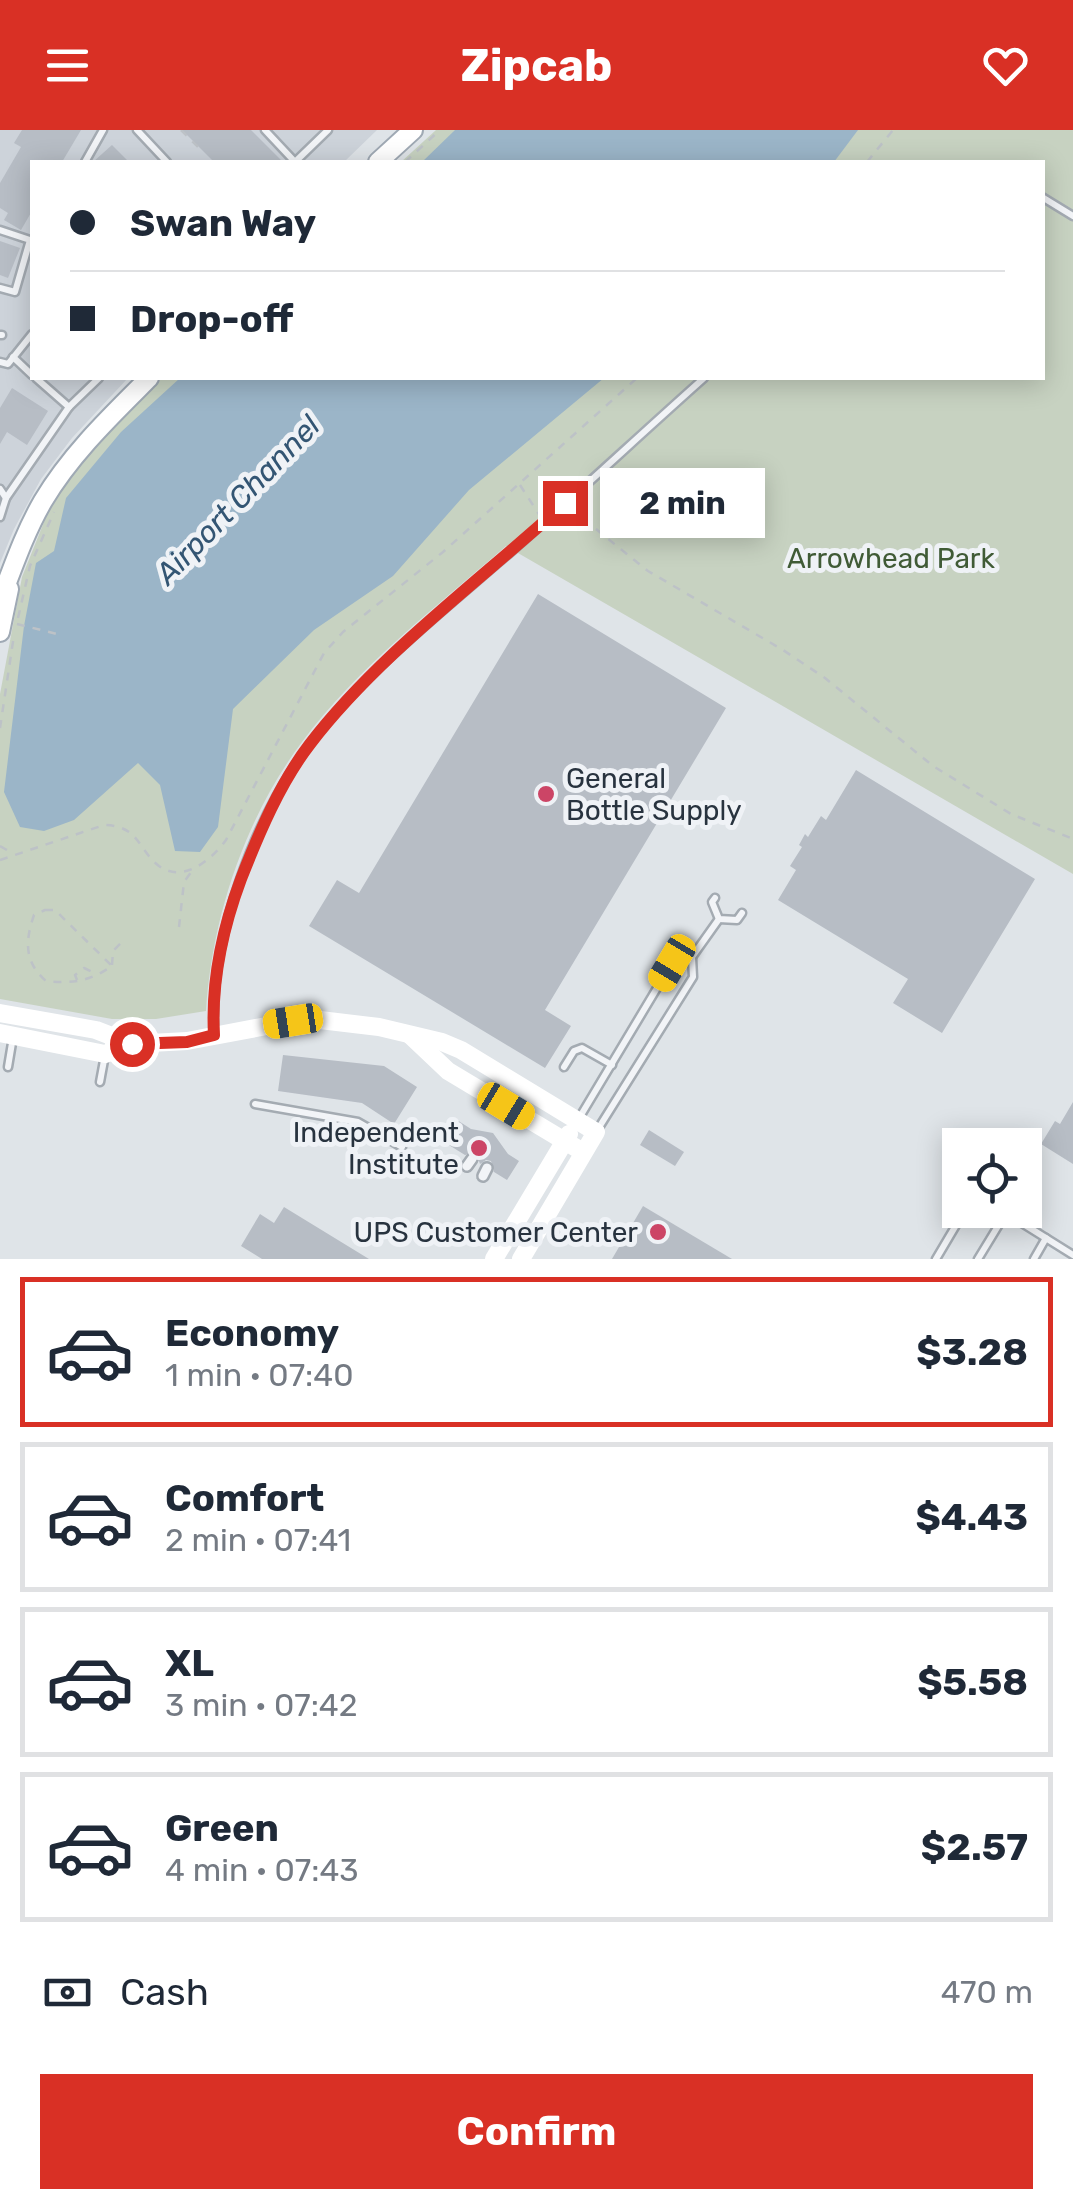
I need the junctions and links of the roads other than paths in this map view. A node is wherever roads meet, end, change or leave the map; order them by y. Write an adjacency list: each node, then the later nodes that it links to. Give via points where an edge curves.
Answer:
1 (102, 130): 6 (lane)
2 (137, 130): 7 (lane)
3 (265, 130): 8 (lane)
4 (328, 130): 9 (lane)
5 (413, 130): 10 (main road)
6 (87, 160)
7 (165, 160)
8 (293, 160)
9 (297, 160)
10 (380, 160)
11 (1045, 200): 12 (lane)
12 (1073, 216)
13 (0, 230): 14 (lane, via 30,240 15,292)
14 (0, 288)
15 (30, 336): 16 (lane)
16 (13, 357): 17 (lane); 18 (lane)
17 (0, 362)
18 (30, 372)
19 (38, 380): 23 (lane)
20 (97, 380): 23 (lane)
21 (148, 380): 27 (main road, via 61,474 42,502)
22 (702, 380): 36 (lane, via 379,671 310,744 251,853 225,924)
23 (69, 408): 25 (lane)
24 (0, 489): 25 (lane)
25 (6, 498): 26 (lane)
26 (0, 516)
27 (22, 565): 28 (main road); 29 (main road)
28 (0, 601)
29 (8, 628)
30 (714, 898): 32 (lane)
31 (742, 913): 32 (lane, via 737,920)
32 (719, 919): 33 (lane)
33 (692, 957): 41 (lane, via 672,963); 46 (lane, via 693,977)
34 (0, 1013): 38 (main road, via 96,1030)
35 (7, 1035): 39 (main road); 42 (lane)
36 (214, 1035): 37 (main road, via 320,1020); 38 (main road)
37 (410, 1035): 45 (main road, via 462,1050); 47 (main road, via 448,1071)
38 (132, 1044): 39 (main road)
39 (105, 1054): 43 (lane)
40 (564, 1066): 41 (lane, via 582,1048)
41 (612, 1066): 45 (lane)
42 (8, 1067)
43 (100, 1082)
44 (256, 1104): 48 (lane, via 358,1122)
45 (578, 1121): 46 (main road); 47 (main road)
46 (596, 1132): 49 (main road)
47 (564, 1142): 49 (main road); 55 (main road)
48 (402, 1147)
49 (584, 1152): 56 (main road)
50 (954, 1228): 57 (lane)
51 (995, 1228): 58 (lane)
52 (1030, 1228): 53 (lane)
53 (1046, 1238): 54 (lane); 59 (lane)
54 (1073, 1255)
55 (494, 1259)
56 (521, 1259)
57 (936, 1259)
58 (978, 1259)
59 (1034, 1259)

